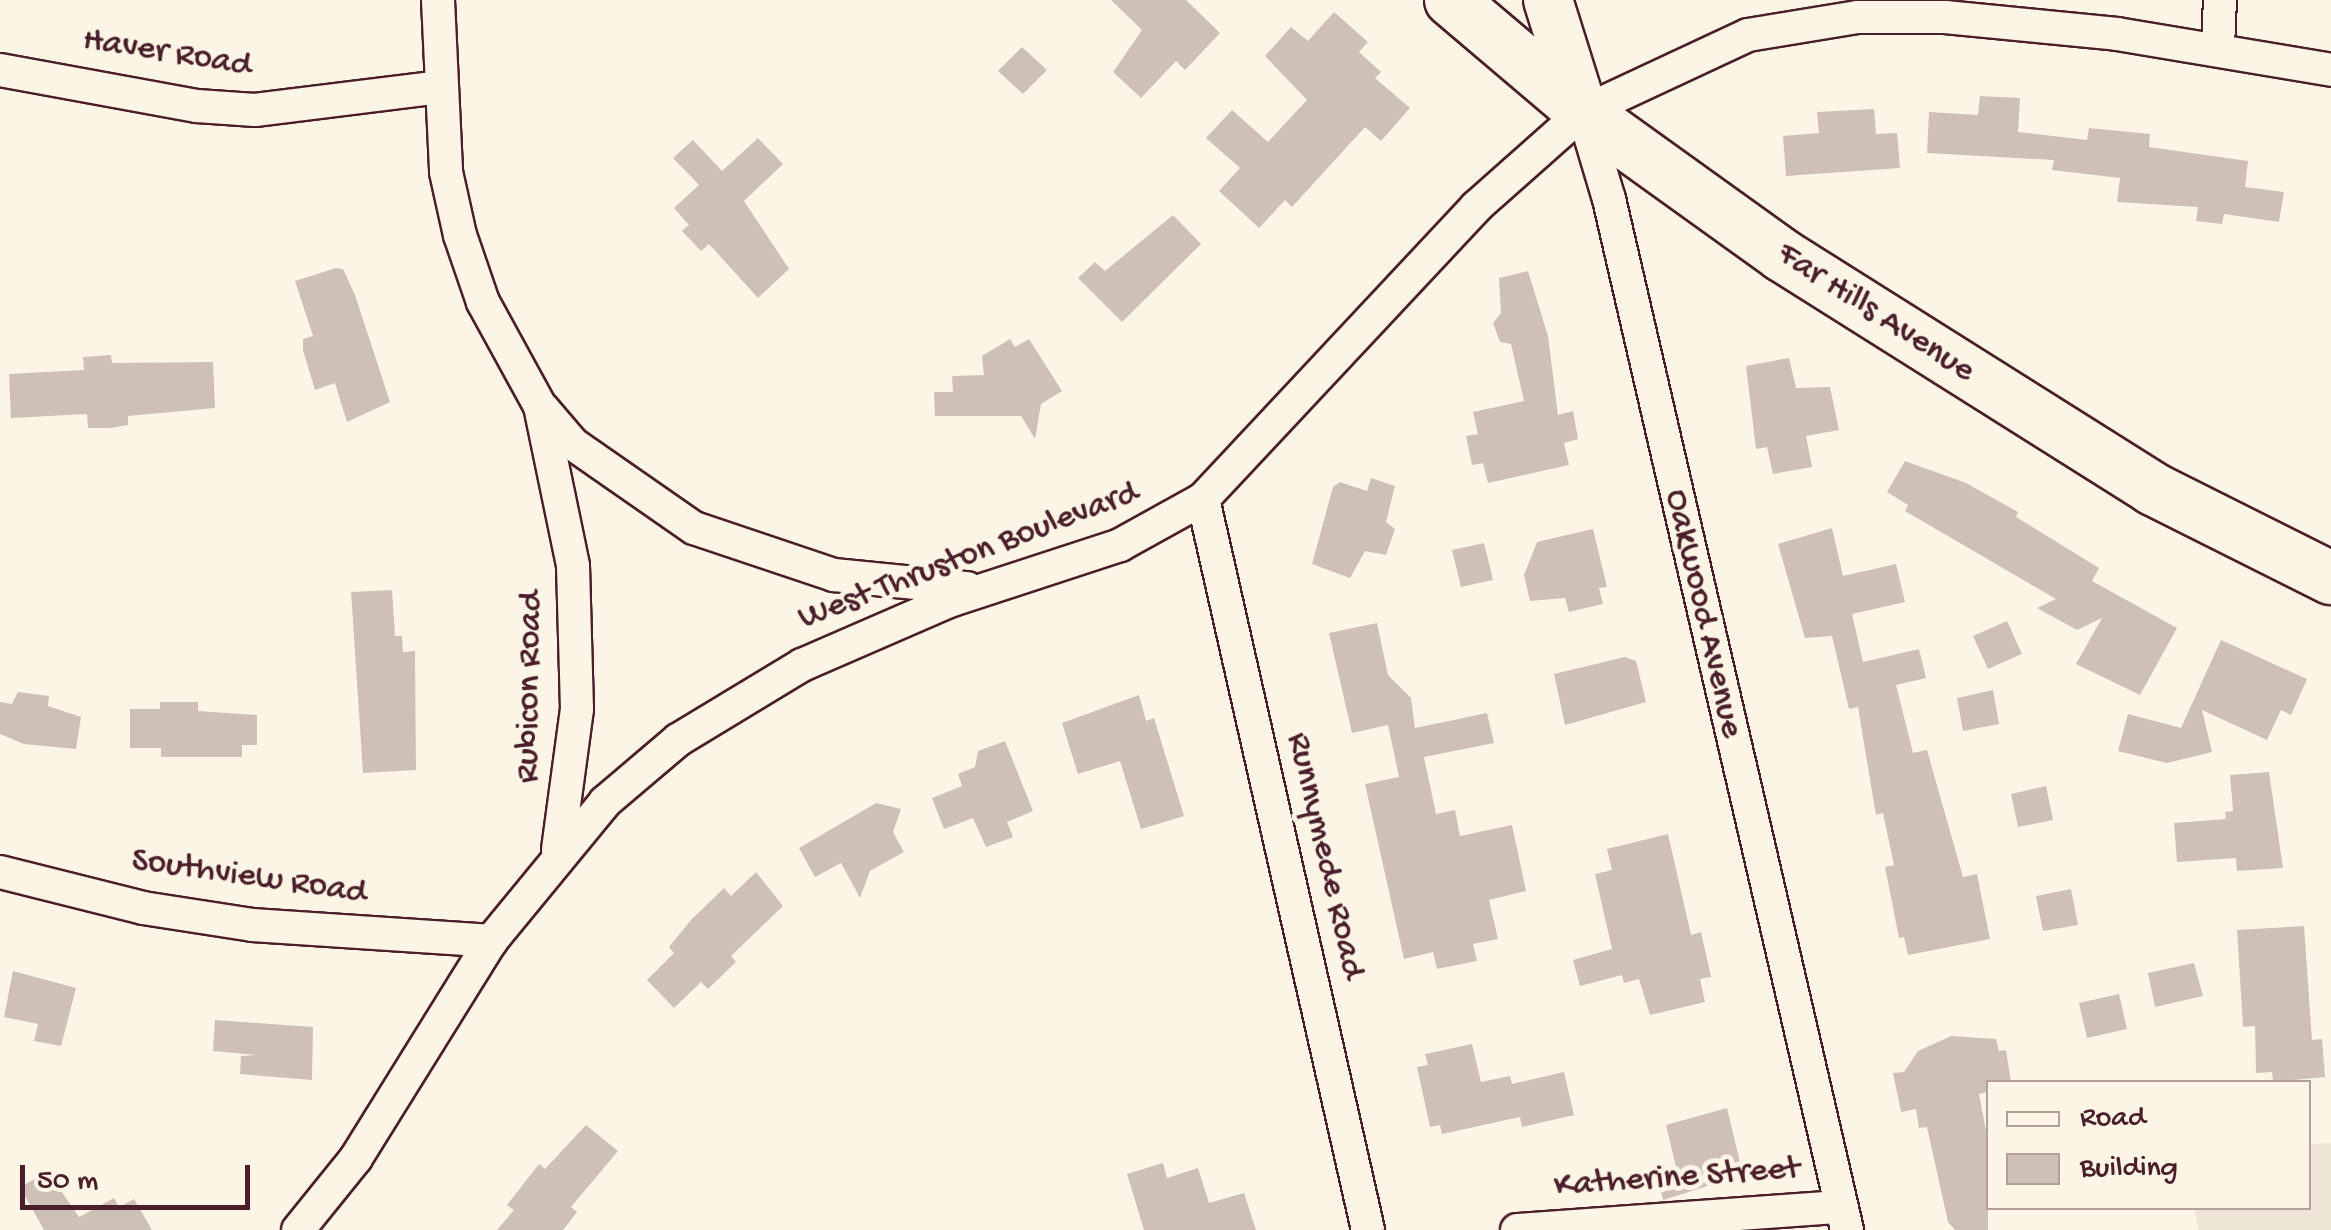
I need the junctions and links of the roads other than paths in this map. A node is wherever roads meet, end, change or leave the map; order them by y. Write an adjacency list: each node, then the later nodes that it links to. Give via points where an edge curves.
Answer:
1 (438, 0): 8 (street, Rubicon Road)
2 (1452, 0): 9 (main road, Far Hills Avenue)
3 (1548, 0): 9 (street, Oakwood Avenue)
4 (2220, 0): 5 (street)
5 (2218, 47): 7 (street, West Thruston Boulevard); 9 (street, West Thruston Boulevard, via 1945,17 1808,21 1738,39)
6 (0, 70): 8 (street, Haver Road, via 197,106 256,110)
7 (2331, 70)
8 (440, 87): 10 (street, Rubicon Road, via 460,236 483,302)
9 (1583, 112): 11 (street, West Thruston Boulevard, via 1476,207); 12 (main road, Far Hills Avenue, via 1683,188 1927,349 2153,489); 17 (street, Oakwood Avenue, via 1610,198 1644,370)
10 (540, 406): 13 (street, Rubicon Road, via 574,444 694,528 759,554 894,586); 14 (street, Rubicon Road, via 574,566 579,634 572,776)
11 (1204, 499): 13 (street, West Thruston Boulevard, via 1120,545); 19 (street, Runnymede Road)
12 (2331, 578)
13 (984, 588): 14 (street, West Thruston Boulevard, via 736,700 605,802)
14 (558, 853): 16 (street, West Thruston Boulevard)
15 (0, 872): 16 (street, Southview Road, via 143,908 253,925)
16 (492, 940): 18 (street, West Thruston Boulevard, via 356,1158)
17 (1844, 1219): 20 (street, Katherine Street)
18 (298, 1230)
19 (1368, 1230)
20 (1517, 1230)

